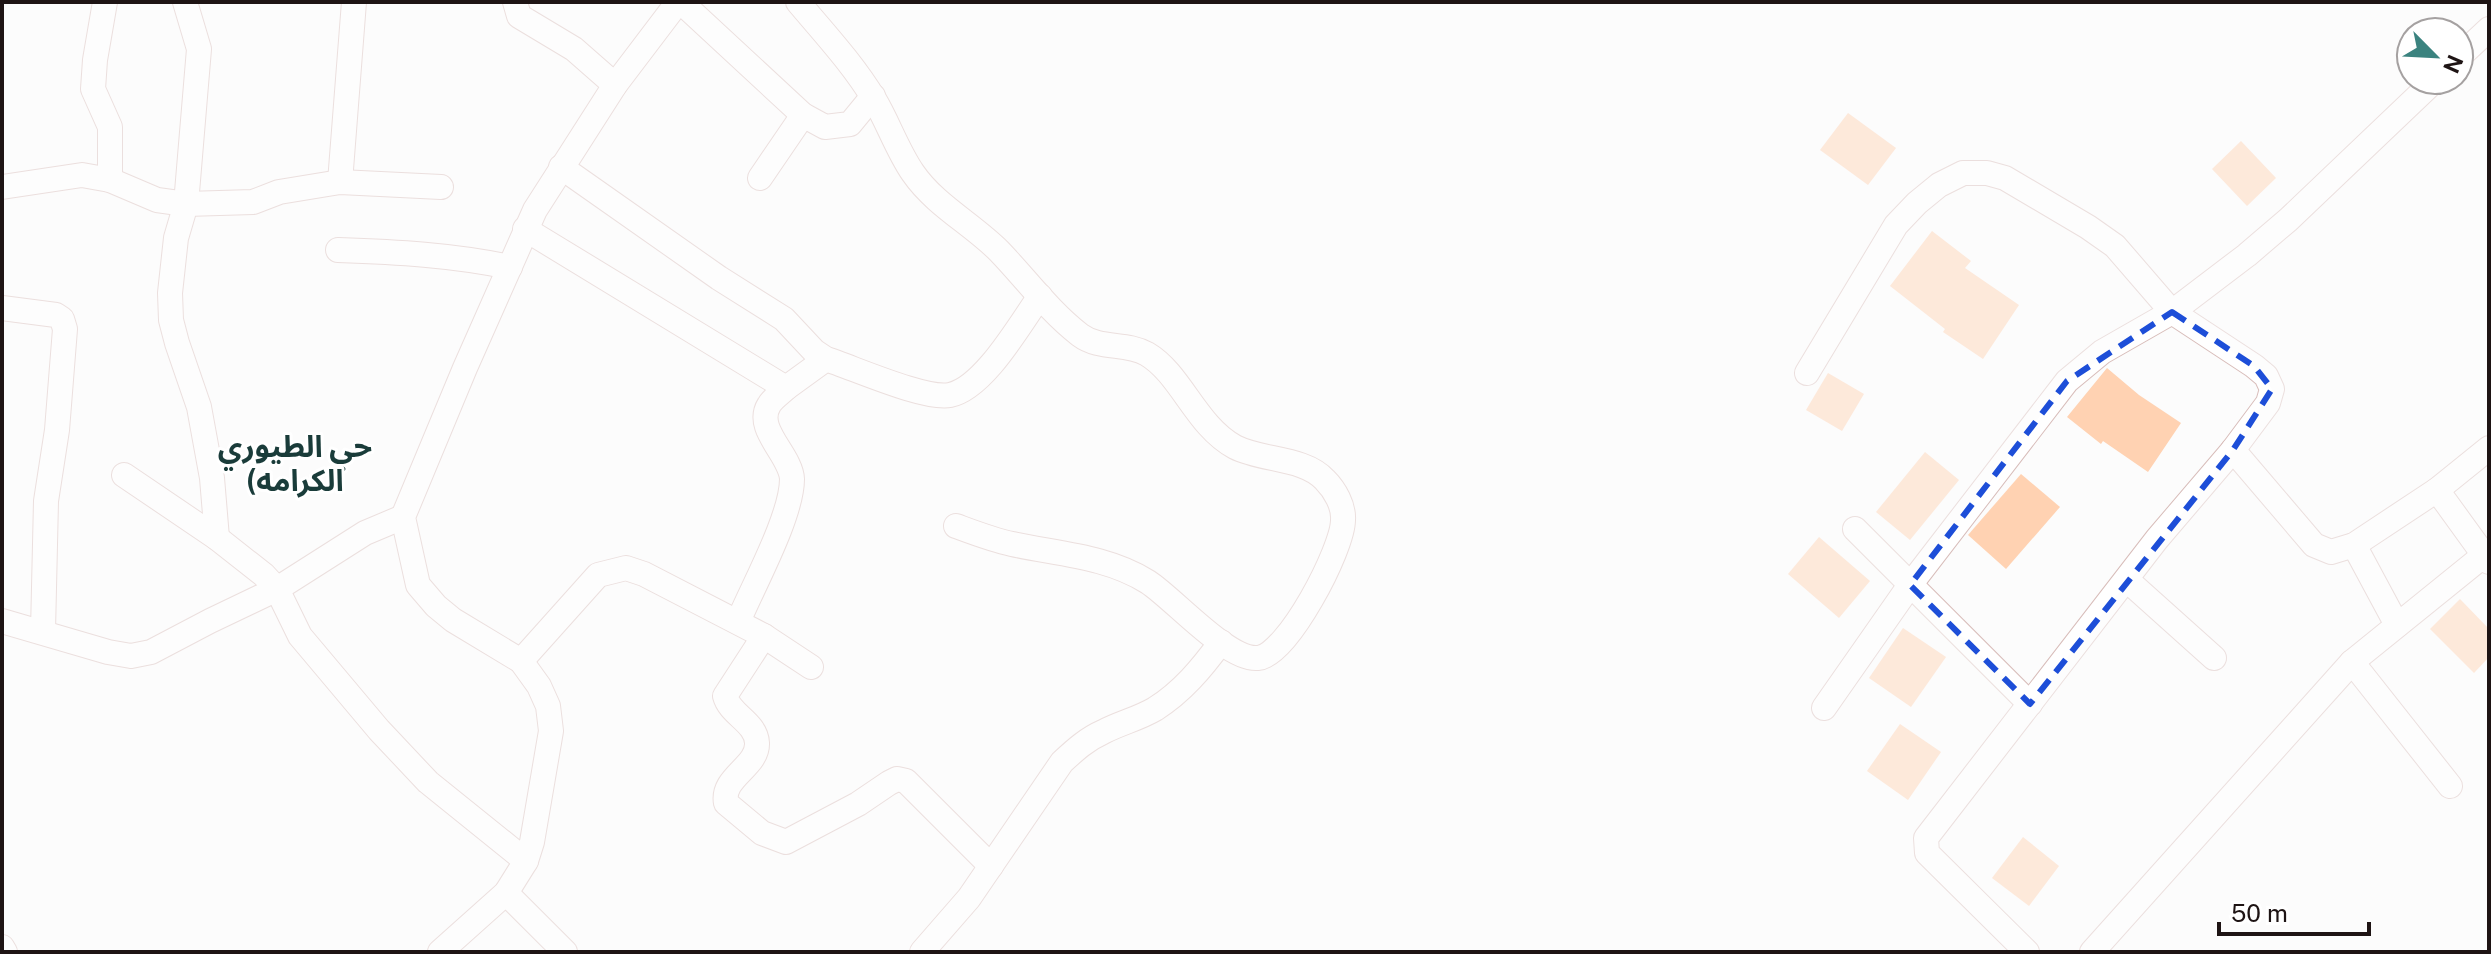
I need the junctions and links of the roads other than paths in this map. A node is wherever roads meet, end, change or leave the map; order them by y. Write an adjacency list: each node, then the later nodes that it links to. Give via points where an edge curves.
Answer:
1 (105, 2): 13 (street, via 93,89 110,127)
2 (185, 2): 17 (street, via 199,49)
3 (354, 2): 14 (street)
4 (515, 2): 7 (street, via 519,16 574,49)
5 (680, 2): 7 (street); 10 (street)
6 (798, 2): 8 (street)
7 (615, 85): 11 (street)
8 (873, 96): 10 (street, via 850,124 838,128); 21 (street, via 913,174 999,251)
9 (2418, 96): 23 (street, via 2288,220)
10 (803, 115): 12 (street)
11 (561, 167): 18 (street); 24 (street, via 784,319)
12 (760, 178)
13 (110, 180): 15 (street, via 82,175); 17 (street, via 157,200)
14 (340, 182): 16 (street); 17 (street, via 253,202)
15 (2, 187)
16 (441, 187)
17 (186, 204): 34 (street, via 173,258 171,320 199,407)
18 (525, 229): 20 (street); 26 (street)
19 (338, 250): 20 (street, via 417,252)
20 (510, 267): 31 (street)
21 (1040, 296): 24 (street, via 982,375 950,395 918,392); 45 (street, via 1081,336 1100,345 1130,347 1163,366 1222,439 1255,456 1298,465 1324,478 1339,499 1344,519 1338,548 1290,634 1261,658)
22 (2, 308): 43 (street, via 56,315 65,329 46,501)
23 (2172, 312): 25 (street, via 2115,246 2088,227 2005,178 1963,173 1928,194 1896,225); 28 (street, via 2254,366 2272,389 2268,403); 38 (street, via 2102,352 2067,381)
24 (826, 359): 26 (street)
25 (1807, 373)
26 (786, 388): 41 (street, via 769,405 765,422 792,483)
27 (2489, 448): 30 (street)
28 (2233, 450): 35 (street, via 2314,545 2331,552); 37 (street)
29 (124, 475): 34 (street)
30 (2437, 490): 35 (street); 36 (street)
31 (403, 517): 39 (street, via 365,533); 47 (street, via 418,585 453,620)
32 (956, 526): 45 (street, via 1121,569 1148,582)
33 (1855, 529): 38 (street)
34 (217, 538): 39 (street)
35 (2354, 545): 42 (street)
36 (2486, 559): 42 (street)
37 (2127, 580): 46 (street); 50 (street)
38 (1910, 585): 50 (street); 51 (street)
39 (277, 589): 43 (street, via 151,652 131,656); 53 (street, via 300,636 379,730 428,782)
40 (2, 621): 43 (street)
41 (738, 622): 44 (street); 47 (street, via 644,574 612,570 598,575)
42 (2397, 625): 48 (street)
43 (43, 631)
44 (764, 636): 49 (street); 54 (street, via 725,696 757,741 756,751 726,788 726,803 762,833 786,842 889,783 906,781)
45 (1221, 642): 54 (street, via 1180,690 1154,709 1092,738 1062,762)
46 (2214, 658)
47 (521, 661): 53 (street, via 548,706 551,731)
48 (2352, 662): 52 (street); 62 (street)
49 (811, 667)
50 (2030, 704): 61 (street, via 1925,845 1927,853)
51 (1824, 708)
52 (2450, 786)
53 (526, 861): 55 (street)
54 (991, 866): 60 (street)
55 (506, 893): 58 (street); 59 (street)
56 (2, 947): 57 (street)
57 (5, 952)
58 (440, 952)
59 (565, 952)
60 (922, 952)
61 (2027, 952)
62 (2092, 952)

